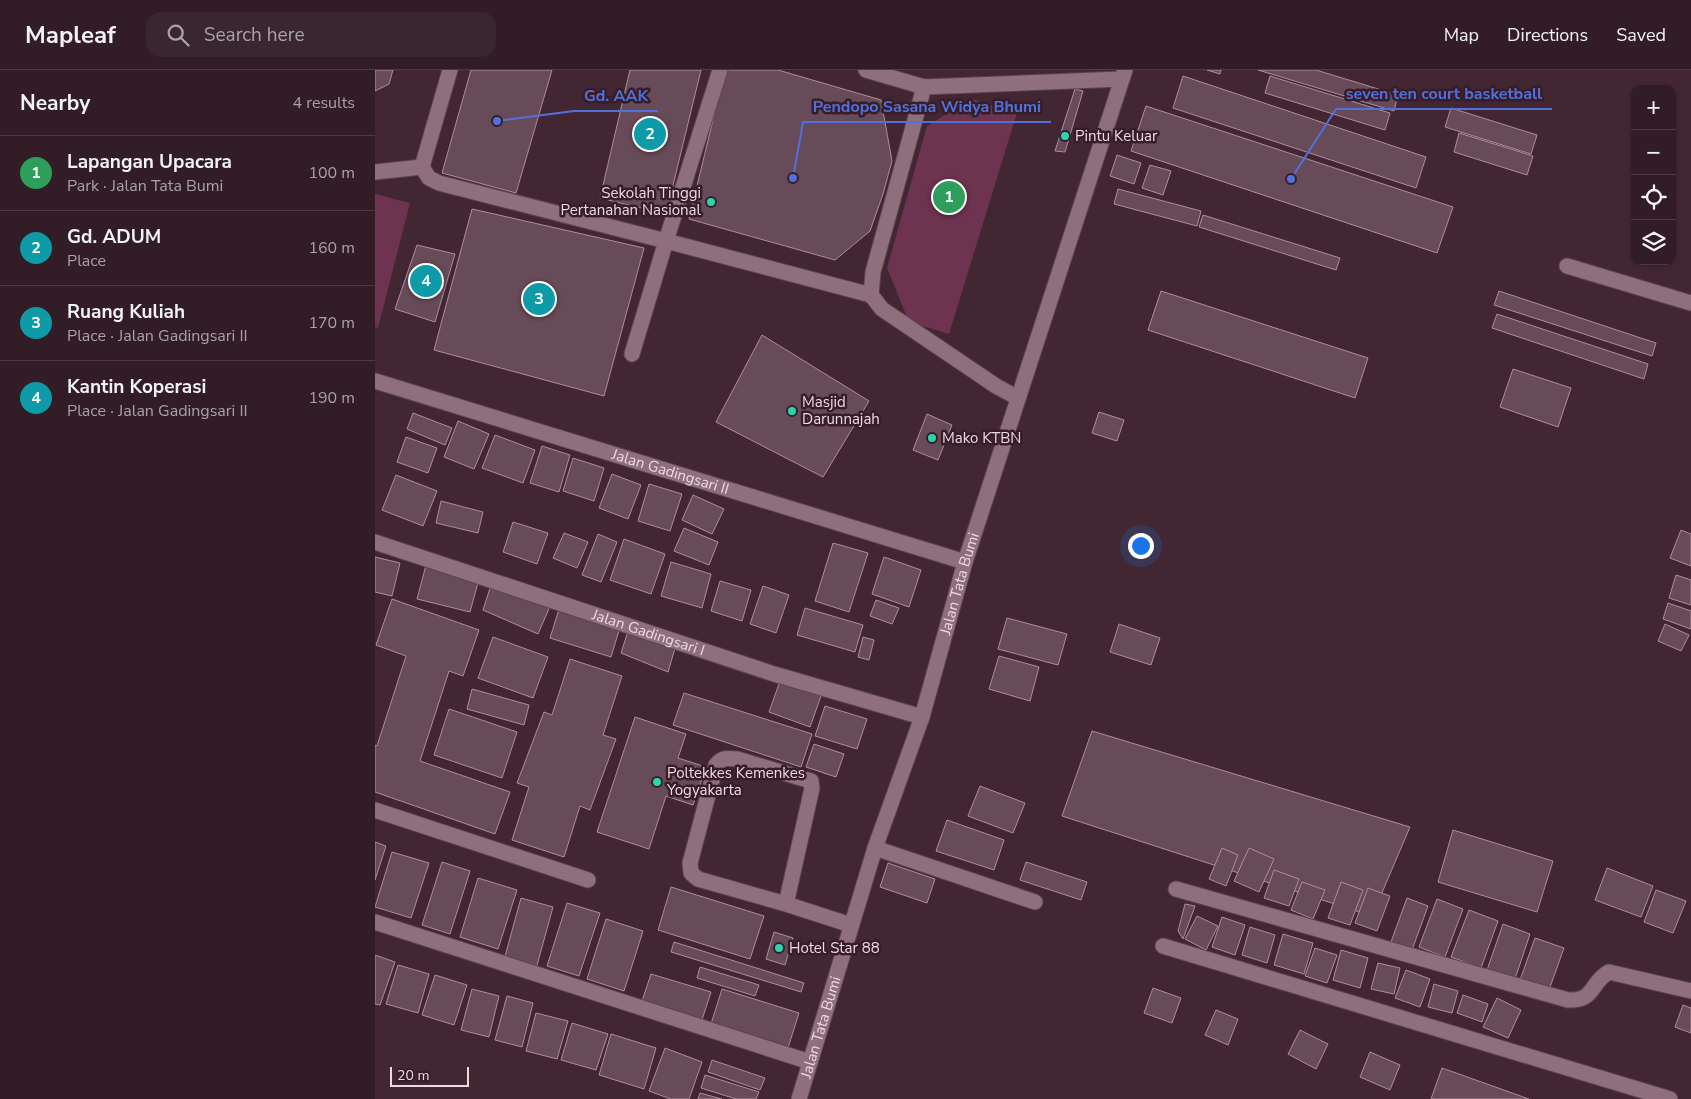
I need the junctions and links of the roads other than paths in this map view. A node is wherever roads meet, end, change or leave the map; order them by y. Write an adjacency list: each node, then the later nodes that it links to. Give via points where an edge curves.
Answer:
1 (450, 70): 6 (street)
2 (720, 70): 8 (street)
3 (866, 70): 5 (street)
4 (1124, 74): 5 (street); 14 (street, Jalan Tata Bumi)
5 (924, 86): 10 (street, via 873,272)
6 (422, 167): 7 (street); 8 (street, via 429,178 439,183)
7 (375, 172)
8 (667, 241): 10 (street); 12 (street)
9 (1567, 266): 11 (street)
10 (871, 295): 14 (street, via 882,309)
11 (1691, 303)
12 (632, 354)
13 (375, 381): 16 (street, Jalan Gadingsari II)
14 (1018, 398): 16 (street, Jalan Tata Bumi)
15 (375, 542): 17 (street, Jalan Gadingsari I, via 774,674)
16 (965, 562): 17 (street, Jalan Tata Bumi)
17 (922, 717): 19 (street, Jalan Tata Bumi)
18 (375, 810): 20 (street)
19 (875, 848): 22 (street); 25 (street, Jalan Tata Bumi)
20 (588, 880)
21 (1176, 889): 27 (street, via 1568,1000 1590,995 1609,972)
22 (1035, 902)
23 (786, 904): 23 (street, via 698,879 691,873 690,863 719,760 737,759 811,781); 25 (street)
24 (375, 922): 28 (street)
25 (851, 925): 28 (street, Jalan Tata Bumi)
26 (1163, 946): 30 (street)
27 (1691, 991)
28 (810, 1062): 29 (street, Jalan Tata Bumi)
29 (799, 1099)
30 (1670, 1099)

